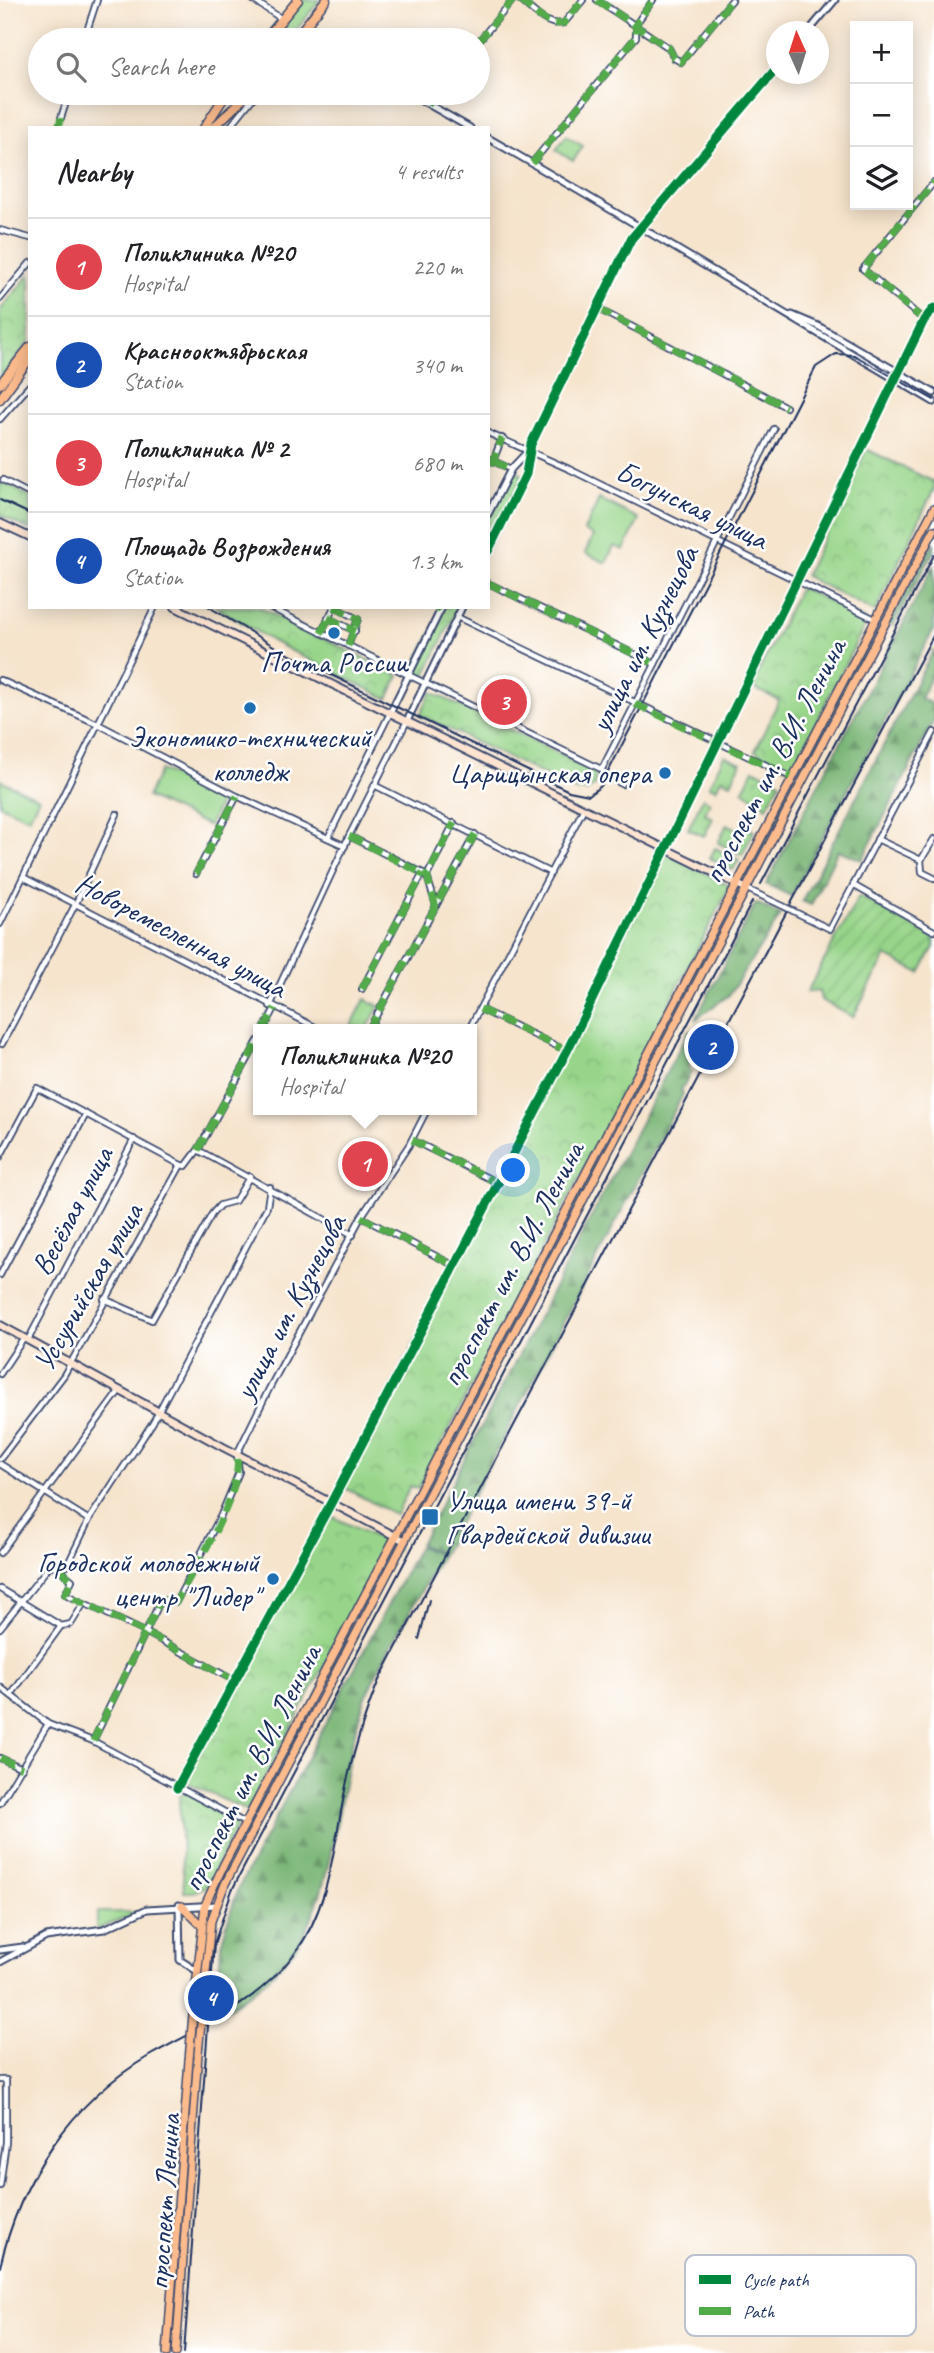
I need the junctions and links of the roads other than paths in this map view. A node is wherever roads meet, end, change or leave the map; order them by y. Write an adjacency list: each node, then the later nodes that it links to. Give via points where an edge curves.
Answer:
1 (97, 0): 15 (street)
2 (254, 0): 12 (street)
3 (298, 0): 12 (highway)
4 (326, 0): 17 (highway)
5 (513, 0): 18 (street)
6 (520, 0): 7 (street, via 556,25 564,23)
7 (583, 0)
8 (597, 0): 14 (street)
9 (653, 0): 14 (street)
10 (732, 0): 14 (street, via 681,62)
11 (835, 0): 13 (street)
12 (283, 19): 16 (highway)
13 (817, 21)
14 (636, 24): 31 (street, via 636,37)
15 (89, 28)
16 (275, 28)
17 (304, 28)
18 (490, 28)
19 (766, 81): 33 (street)
20 (65, 105): 25 (street)
21 (219, 105): 26 (highway)
22 (237, 105): 27 (highway)
23 (247, 105): 28 (street)
24 (430, 105): 29 (street)
25 (61, 118)
26 (205, 126)
27 (215, 126)
28 (231, 126)
29 (466, 126)
30 (490, 139): 31 (street)
31 (531, 163): 33 (street)
32 (934, 182): 41 (street, via 863,269)
33 (641, 228): 39 (street, via 631,239); 40 (street)
34 (0, 230): 35 (street)
35 (28, 237)
36 (28, 265): 37 (street)
37 (0, 299)
38 (934, 308): 41 (street)
39 (598, 309): 51 (street); 56 (street)
40 (786, 313): 44 (street); 45 (street)
41 (924, 320): 44 (street)
42 (28, 349): 46 (highway)
43 (28, 361): 49 (highway)
44 (898, 372): 45 (street); 48 (street)
45 (895, 379): 50 (street); 68 (street)
46 (0, 384)
47 (28, 386): 52 (street)
48 (934, 393)
49 (0, 399)
50 (934, 402)
51 (786, 407)
52 (0, 419)
53 (774, 429): 66 (street, улица им. Кузнецова)
54 (490, 434): 55 (street, Богунская улица)
55 (502, 438): 56 (street, Богунская улица); 57 (street)
56 (529, 450): 58 (street); 66 (street, Богунская улица); 67 (street, via 526,474)
57 (491, 461): 58 (street)
58 (511, 469): 62 (street)
59 (3, 480): 60 (street)
60 (28, 493)
61 (934, 508): 79 (main road, проспект им. В.И. Ленина)
62 (490, 510)
63 (0, 523): 65 (main road)
64 (934, 530): 80 (main road, проспект им. В.И. Ленина)
65 (28, 536)
66 (716, 541): 68 (street, Богунская улица); 84 (street, улица им. Кузнецова)
67 (490, 547)
68 (797, 579): 79 (street, Богунская улица); 93 (street)
69 (490, 584): 84 (street)
70 (154, 609): 91 (street)
71 (180, 609): 89 (main road)
72 (273, 609): 82 (street)
73 (336, 609): 78 (street)
74 (339, 609): 81 (street, via 359,620)
75 (439, 609): 85 (street)
76 (461, 609): 77 (street)
77 (457, 617): 87 (street); 88 (street)
78 (328, 618): 81 (street); 82 (street)
79 (875, 619): 80 (main road); 95 (main road, проспект им. В.И. Ленина)
80 (885, 623): 117 (main road, проспект им. В.И. Ленина)
81 (355, 631): 83 (street)
82 (321, 633): 83 (street)
83 (348, 646): 85 (street)
84 (655, 664): 88 (street, улица им. Кузнецова)
85 (408, 676): 87 (street); 89 (street)
86 (0, 680): 91 (street)
87 (425, 684): 90 (street); 94 (street)
88 (635, 704): 93 (street); 94 (street, улица им. Кузнецова)
89 (390, 713): 90 (main road); 104 (street)
90 (407, 721): 97 (street); 99 (main road)
91 (98, 724): 98 (street); 113 (street)
92 (934, 732): 105 (street)
93 (719, 742): 95 (street); 108 (street)
94 (602, 769): 96 (street, улица им. Кузнецова, via 604,775)
95 (791, 777): 115 (main road, проспект им. В.И. Ленина)
96 (622, 784)
97 (374, 785): 101 (street); 103 (street)
98 (237, 796): 104 (street); 111 (street)
99 (584, 807): 108 (main road); 110 (street)
100 (117, 814): 118 (street)
101 (454, 823): 102 (street); 112 (street)
102 (475, 834): 110 (street); 119 (street)
103 (349, 836): 107 (street); 112 (street)
104 (328, 838): 107 (street)
105 (877, 839): 109 (street); 116 (street)
106 (934, 839): 109 (street)
107 (345, 846): 123 (street)
108 (668, 848): 115 (main road); 131 (street)
109 (921, 860): 114 (street, via 922,872)
110 (551, 873): 124 (street)
111 (196, 874)
112 (425, 874): 119 (street); 122 (street)
113 (23, 877): 118 (street, Новоремесленная улица); 120 (street)
114 (934, 878)
115 (736, 883): 117 (main road); 158 (main road, проспект им. В.И. Ленина)
116 (853, 885): 117 (street, bridge, via 830,929); 121 (street)
117 (747, 889): 159 (main road, проспект им. В.И. Ленина)
118 (76, 904): 123 (street, Новоремесленная улица); 129 (street)
119 (436, 907): 127 (street)
120 (0, 925)
121 (934, 931)
122 (362, 989)
123 (272, 1007): 125 (street); 126 (street, Новоремесленная улица)
124 (480, 1009): 128 (street); 131 (street)
125 (266, 1024)
126 (308, 1024)
127 (372, 1024)
128 (472, 1024)
129 (2, 1044)
130 (253, 1050): 136 (street, Уссурийская улица)
131 (567, 1051): 140 (street)
132 (86, 1114): 134 (street); 137 (street, via 37,1087); 145 (street)
133 (424, 1115): 135 (street, улица им. Кузнецова)
134 (134, 1139): 138 (street); 148 (street, Весёлая улица)
135 (412, 1140): 140 (street); 142 (street, улица им. Кузнецова)
136 (198, 1150): 138 (street, Уссурийская улица, via 186,1166); 139 (street)
137 (0, 1157)
138 (181, 1165): 146 (street, Уссурийская улица)
139 (250, 1177): 141 (street); 146 (street, via 235,1201 220,1205 212,1214 152,1320)
140 (498, 1183): 144 (street)
141 (270, 1187): 143 (street); 152 (street, via 267,1207)
142 (361, 1217): 143 (street, улица им. Кузнецова); 144 (street)
143 (353, 1235): 153 (street, улица им. Кузнецова)
144 (455, 1266): 156 (street)
145 (0, 1275)
146 (104, 1298): 149 (street, Уссурийская улица)
147 (0, 1325): 148 (main road)
148 (26, 1339): 149 (main road); 150 (street, Весёлая улица)
149 (70, 1363): 151 (main road); 154 (street, Уссурийская улица)
150 (0, 1374)
151 (120, 1390): 152 (main road); 155 (street)
152 (158, 1411): 153 (main road); 157 (street)
153 (237, 1454): 156 (main road); 167 (street, via 239,1469 221,1515 176,1602 161,1600)
154 (0, 1462): 155 (street)
155 (45, 1494): 157 (street); 160 (street)
156 (331, 1503): 158 (main road); 168 (street)
157 (89, 1520): 161 (street, via 67,1566)
158 (395, 1535): 159 (main road); 177 (main road, проспект им. В.И. Ленина)
159 (405, 1541): 180 (main road, проспект им. В.И. Ленина)
160 (0, 1553)
161 (59, 1569): 163 (street, via 51,1564); 164 (street, via 72,1580 65,1594)
162 (0, 1589): 163 (street)
163 (20, 1603): 165 (street); 166 (street)
164 (84, 1604): 165 (street, via 71,1624); 167 (street)
165 (61, 1626): 170 (street)
166 (0, 1629)
167 (148, 1633): 168 (street); 172 (street)
168 (234, 1681): 175 (street)
169 (0, 1687): 170 (street)
170 (11, 1696): 171 (street)
171 (48, 1724): 172 (street); 174 (street)
172 (93, 1741): 175 (street)
173 (0, 1758): 174 (street)
174 (22, 1768): 176 (street)
175 (177, 1788): 177 (street)
176 (0, 1803)
177 (245, 1823): 179 (main road, проспект им. В.И. Ленина)
178 (181, 1905): 179 (street); 181 (main road); 182 (street, via 148,1909 110,1927 53,1935); 185 (street, via 180,1960)
179 (205, 1905): 180 (street); 181 (main road, проспект им. В.И. Ленина)
180 (216, 1905): 186 (main road, проспект им. В.И. Ленина)
181 (201, 1925): 185 (main road, проспект им. В.И. Ленина)
182 (26, 1947): 183 (street); 184 (street)
183 (0, 1950)
184 (0, 1962)
185 (197, 1971): 186 (main road, проспект им. В.И. Ленина)
186 (197, 2014): 187 (main road, проспект им. В.И. Ленина, bridge); 188 (main road, проспект им. В.И. Ленина, bridge)
187 (198, 2054): 194 (main road, проспект Ленина)
188 (189, 2060): 193 (main road, проспект Ленина)
189 (0, 2080): 190 (street, via 6,2080)
190 (3, 2142): 191 (street)
191 (2, 2155): 192 (street)
192 (0, 2186)
193 (167, 2353)
194 (176, 2353)

